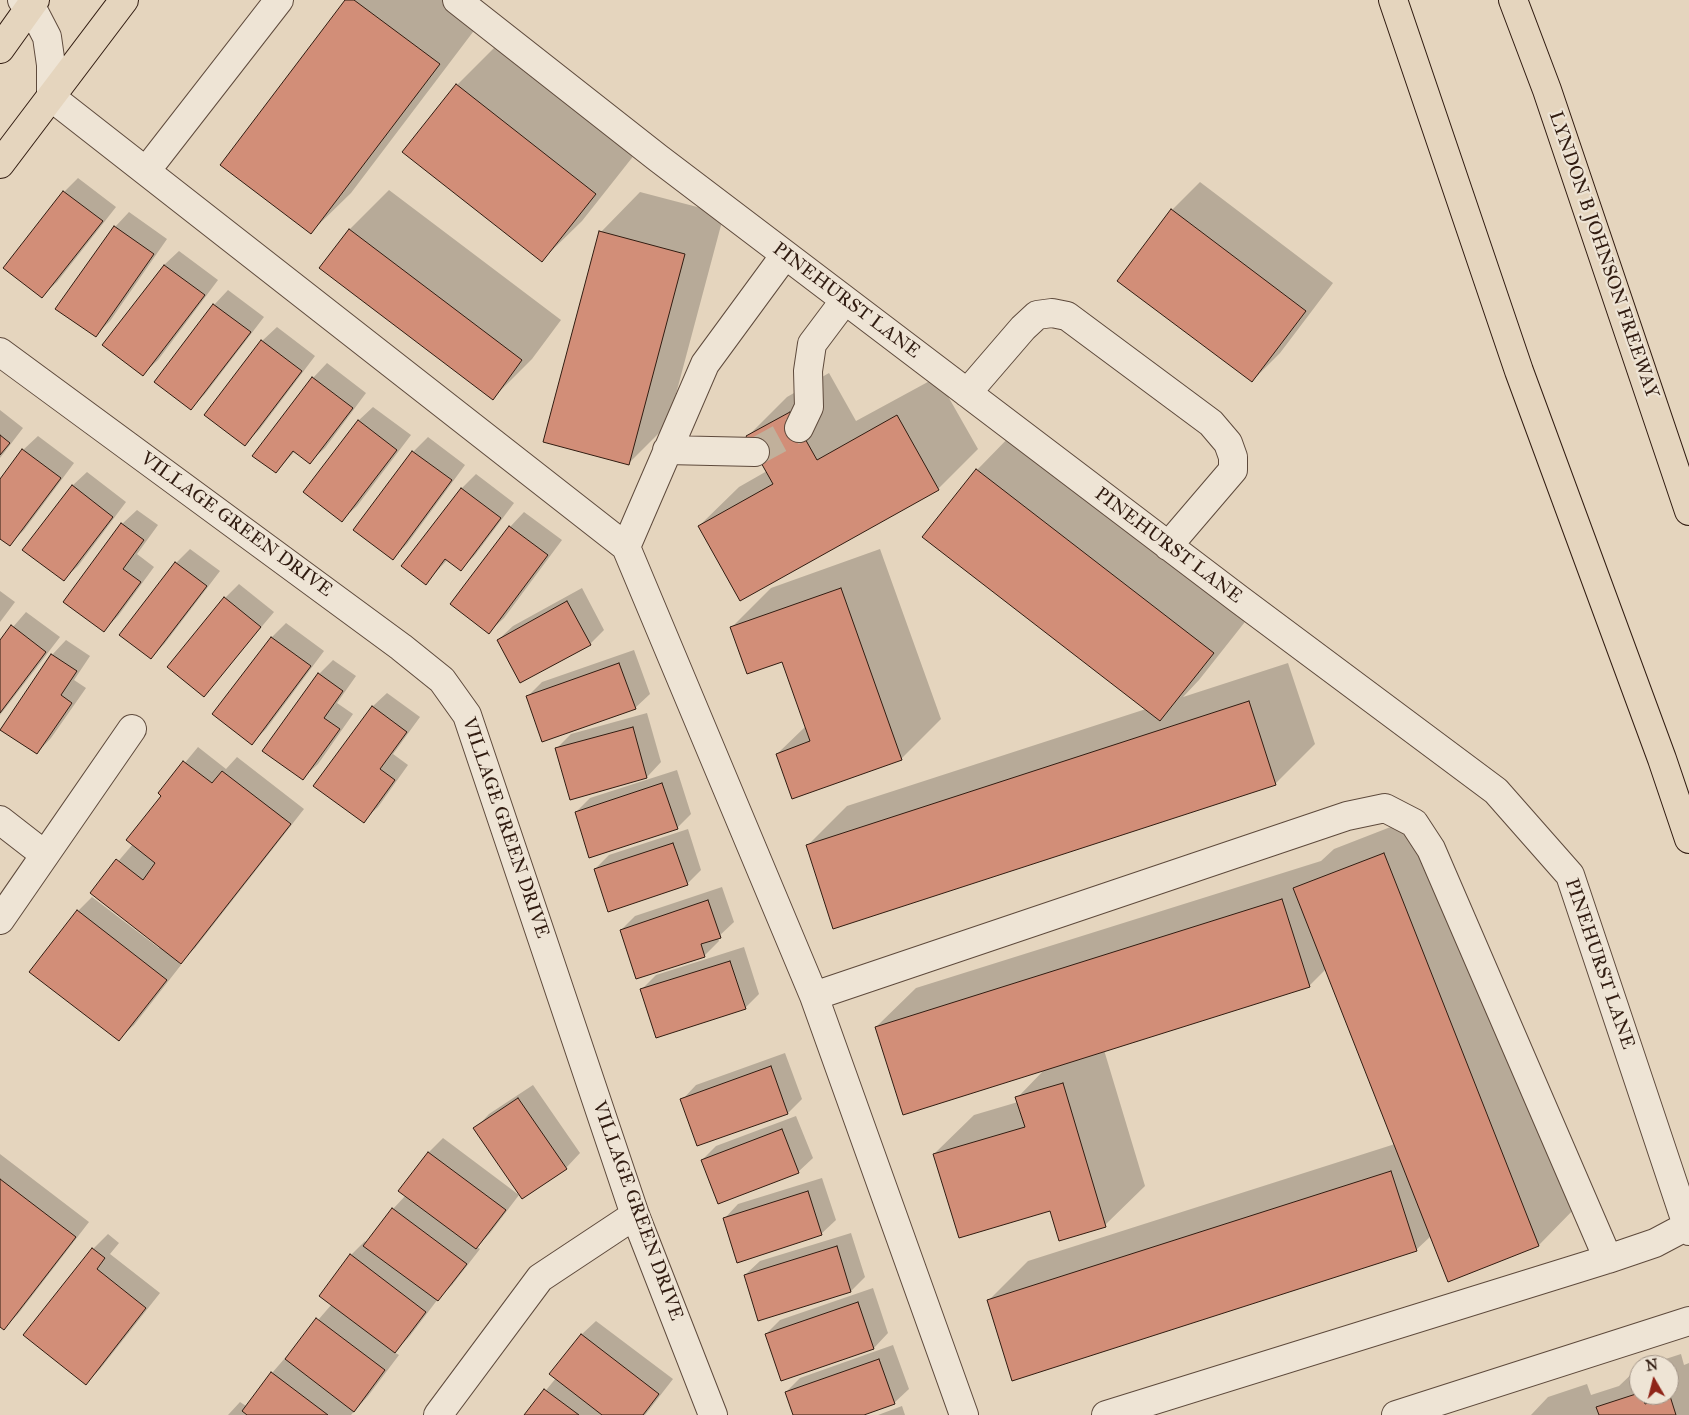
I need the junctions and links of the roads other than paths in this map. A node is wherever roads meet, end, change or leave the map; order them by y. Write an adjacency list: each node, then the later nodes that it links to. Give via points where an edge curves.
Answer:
1 (124, 0): 8 (main road)
2 (279, 0): 10 (street)
3 (457, 0): 11 (street, PINEHURST LANE)
4 (1393, 0): 23 (main road, via 1519,372)
5 (1513, 0): 18 (main road, LYNDON B JOHNSON FREEWAY, via 1547,90)
6 (30, 2): 7 (main road); 8 (street, via 47,37)
7 (0, 48)
8 (51, 97): 9 (main road); 10 (street)
9 (0, 164)
10 (146, 171): 20 (street)
11 (786, 255): 12 (street, PINEHURST LANE); 16 (street, via 705,364)
12 (845, 300): 14 (street, PINEHURST LANE); 15 (street, via 812,344 808,371 809,407)
13 (0, 352): 27 (street, VILLAGE GREEN DRIVE, via 212,506 442,680 467,715)
14 (967, 393): 19 (street, PINEHURST LANE); 19 (street, via 1023,328 1037,315 1052,313 1067,316 1211,423 1228,443 1233,470)
15 (799, 428)
16 (667, 450): 17 (street); 20 (street)
17 (755, 452)
18 (1689, 511)
19 (1168, 546): 28 (street, PINEHURST LANE, via 1496,791 1570,875)
20 (626, 547): 26 (street)
21 (132, 730): 24 (street)
22 (0, 820): 24 (street)
23 (1689, 840)
24 (45, 855): 25 (street)
25 (0, 920)
26 (814, 996): 29 (street, via 1347,816 1386,808 1414,823 1431,849); 33 (street)
27 (635, 1215): 31 (street, via 540,1278); 32 (street, VILLAGE GREEN DRIVE)
28 (1688, 1228): 29 (street)
29 (1608, 1259): 34 (street)
30 (1689, 1321): 35 (street)
31 (438, 1415)
32 (713, 1415)
33 (964, 1415)
34 (1106, 1415)
35 (1396, 1415)

